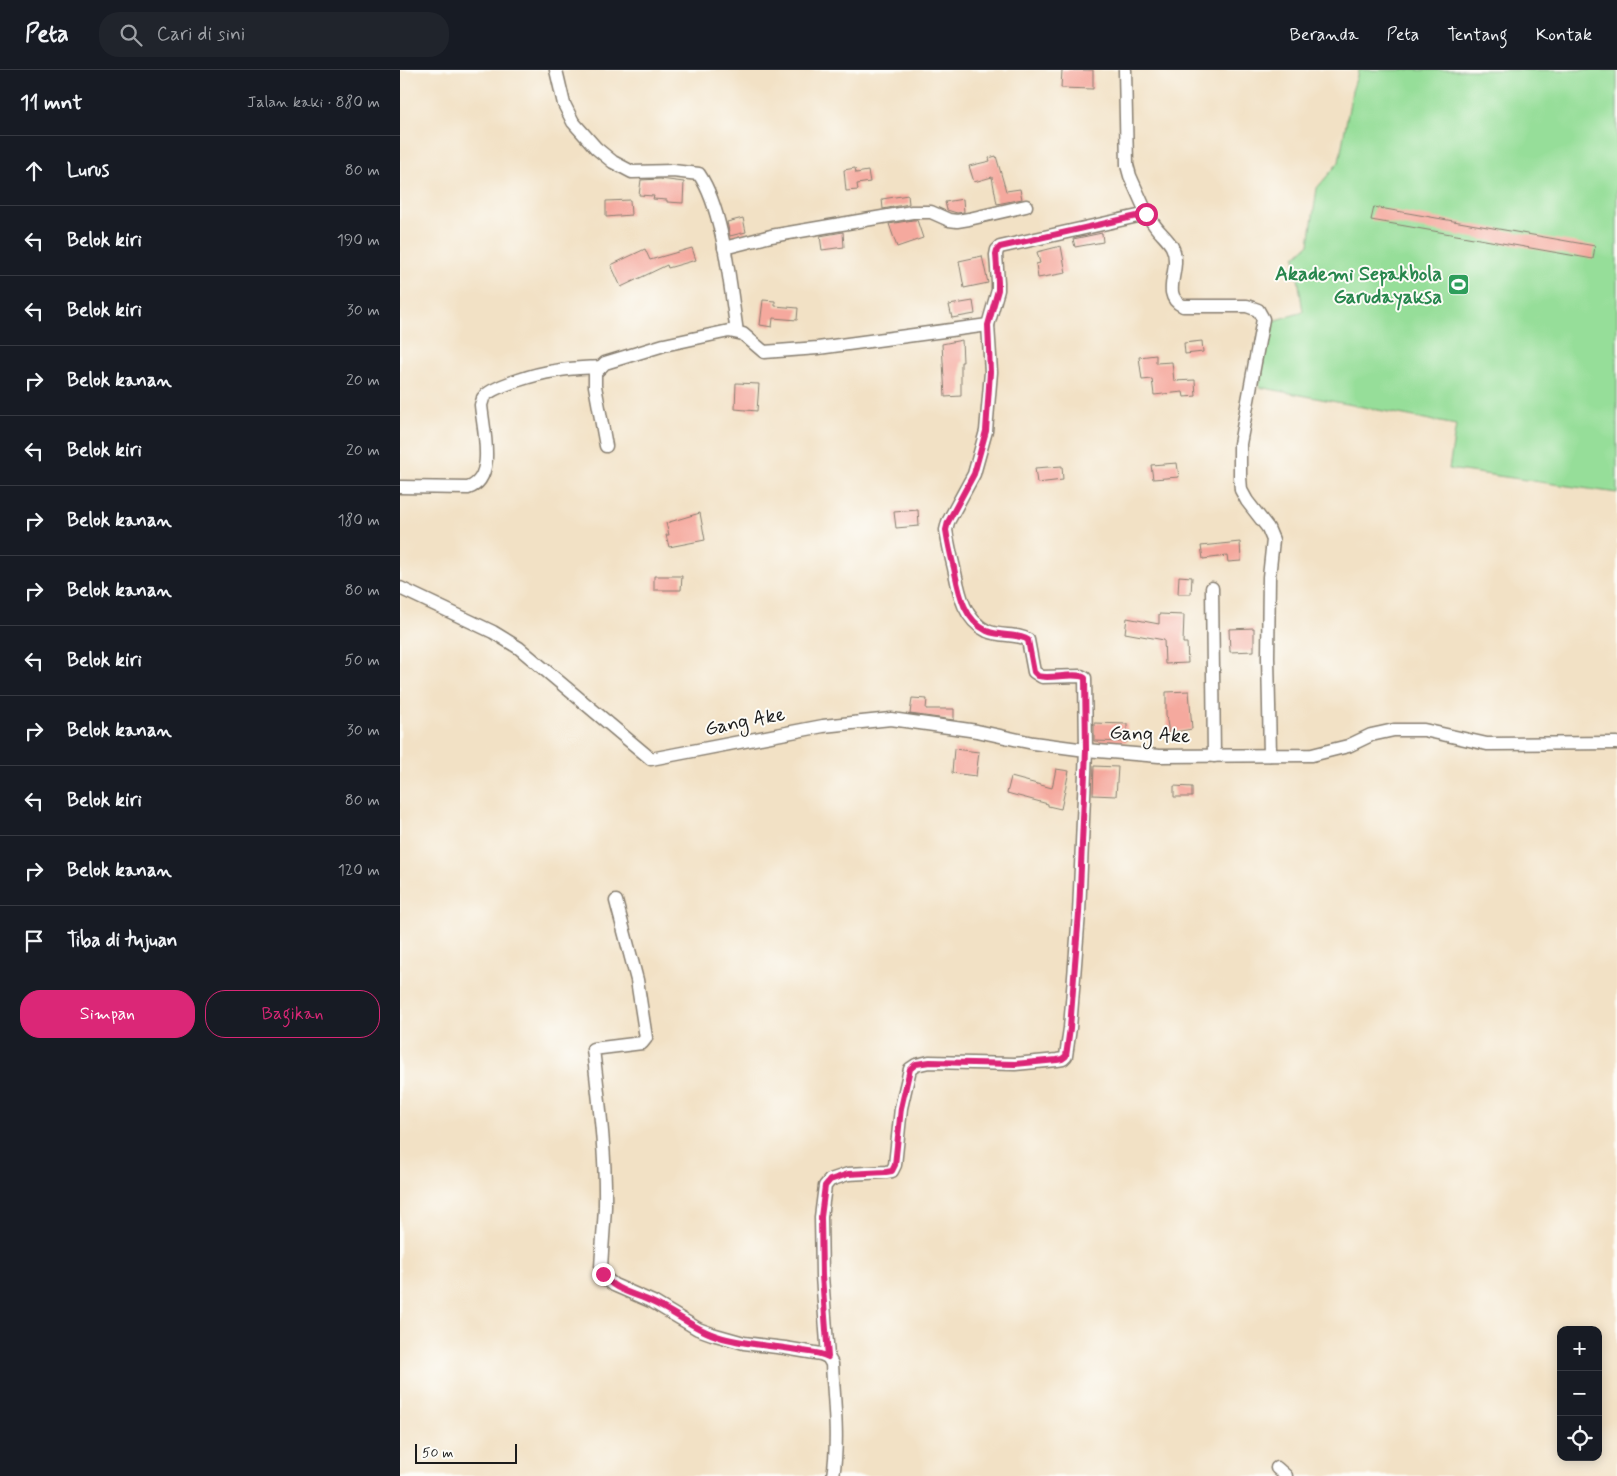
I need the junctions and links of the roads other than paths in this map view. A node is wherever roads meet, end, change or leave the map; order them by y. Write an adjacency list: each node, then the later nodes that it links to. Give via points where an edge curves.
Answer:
1 (556, 70): 5 (street, via 564,104 573,122 613,162 632,172 699,174 715,209)
2 (1125, 70): 4 (street, via 1126,165)
3 (1026, 206): 5 (street, via 957,220 948,220 931,212 912,212 771,236)
4 (1146, 214): 6 (street, via 1000,247 996,254 998,290); 17 (street, via 1174,250 1172,295 1176,303 1183,306 1248,306 1258,310 1263,319 1240,444 1240,477 1241,490 1273,540 1269,577)
5 (724, 248): 7 (street)
6 (988, 325): 7 (street, via 764,352); 16 (street, via 990,372 986,431 974,474 946,530 961,601 976,624 988,631 1028,640 1034,672 1038,676 1085,678)
7 (737, 332): 8 (street, via 664,345 605,363)
8 (601, 368): 9 (street, via 595,373 595,386); 10 (street, via 552,371 501,385 483,398 481,406 486,466 479,482 468,488)
9 (606, 446)
10 (400, 488)
11 (400, 588): 13 (street)
12 (1212, 588): 18 (street)
13 (413, 596): 14 (street); 16 (street, Gang Ake, via 493,632 519,648 651,759 823,726 891,719)
14 (400, 600)
15 (1617, 743): 17 (street, Gang Ake, via 1487,744 1424,730 1394,730 1312,755)
16 (1086, 750): 18 (street, Gang Ake, via 1159,756); 20 (street, via 1079,913 1066,1056 1057,1060 1015,1064 930,1062 916,1064 910,1069 892,1171 848,1174 830,1180 825,1186 821,1217 822,1276)
17 (1270, 755): 18 (street, Gang Ake)
18 (1214, 756)
19 (616, 901): 20 (street, via 640,994 646,1038 642,1042 593,1049 605,1175 603,1274 614,1285 653,1302 698,1329 744,1343)
20 (828, 1357): 21 (street, via 832,1364 836,1425)
21 (833, 1476)

